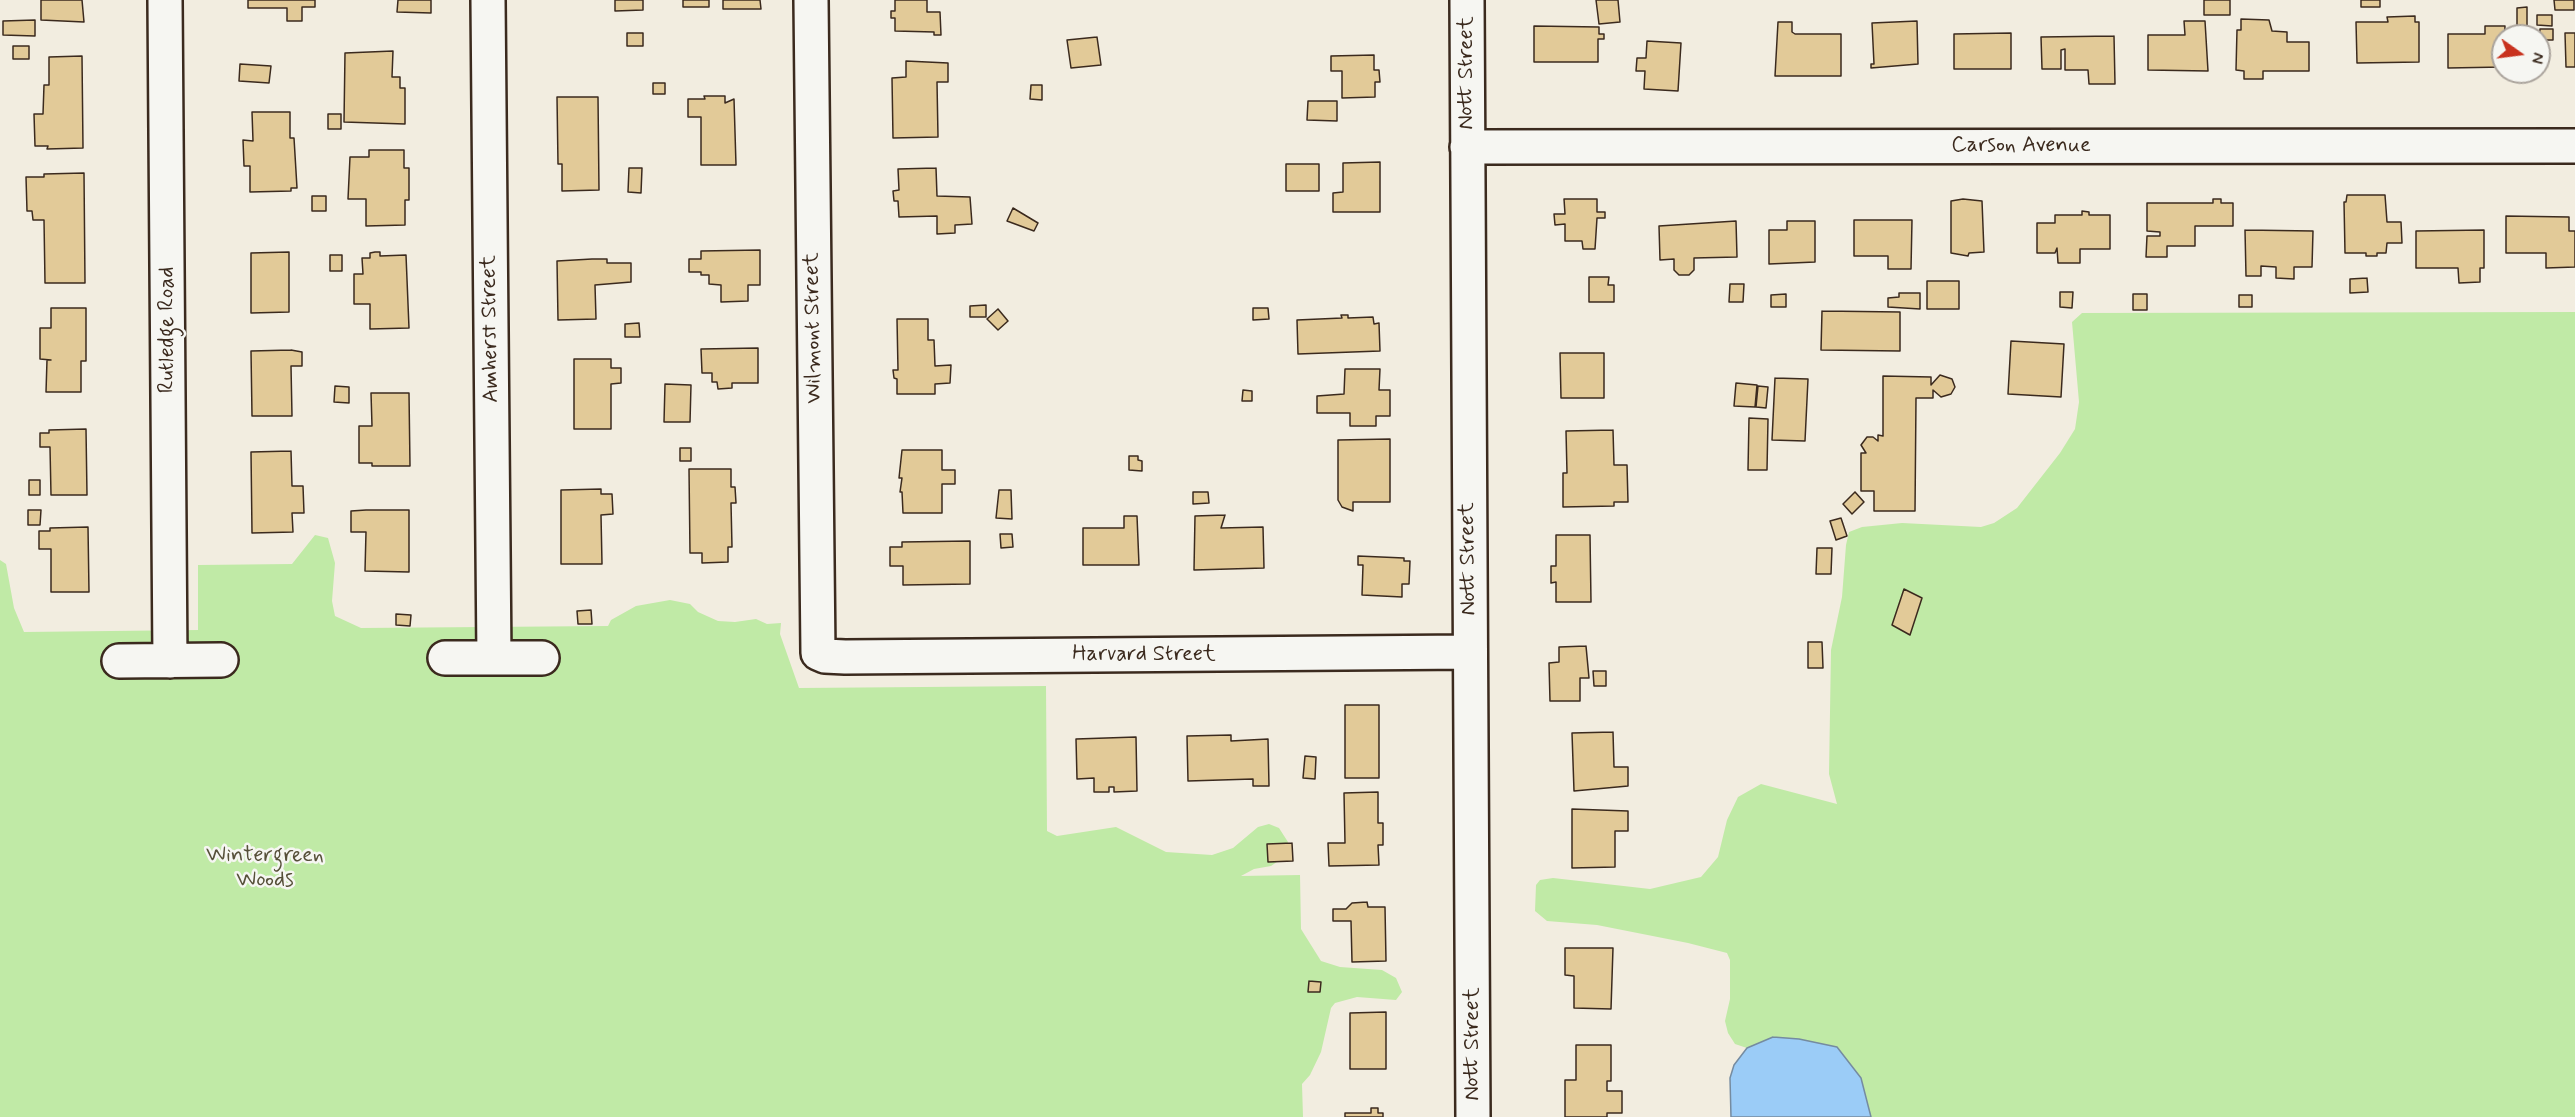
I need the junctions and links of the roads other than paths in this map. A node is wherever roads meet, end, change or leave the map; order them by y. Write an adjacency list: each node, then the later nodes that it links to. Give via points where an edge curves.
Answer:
1 (165, 0): 14 (street, Rutledge Road)
2 (488, 0): 10 (street, Amherst Street)
3 (811, 0): 8 (street, Wilmont Street, via 816,642)
4 (1467, 0): 6 (street, Nott Street)
5 (2575, 146): 6 (street, Carson Avenue)
6 (1467, 147): 7 (street, Nott Street)
7 (1469, 652): 8 (street, Harvard Street, via 845,657); 15 (street, Nott Street)
8 (820, 654)
9 (445, 658): 10 (street)
10 (494, 658): 11 (street)
11 (542, 658)
12 (221, 660): 14 (street)
13 (119, 661): 14 (street)
14 (170, 661)
15 (1473, 1117)

